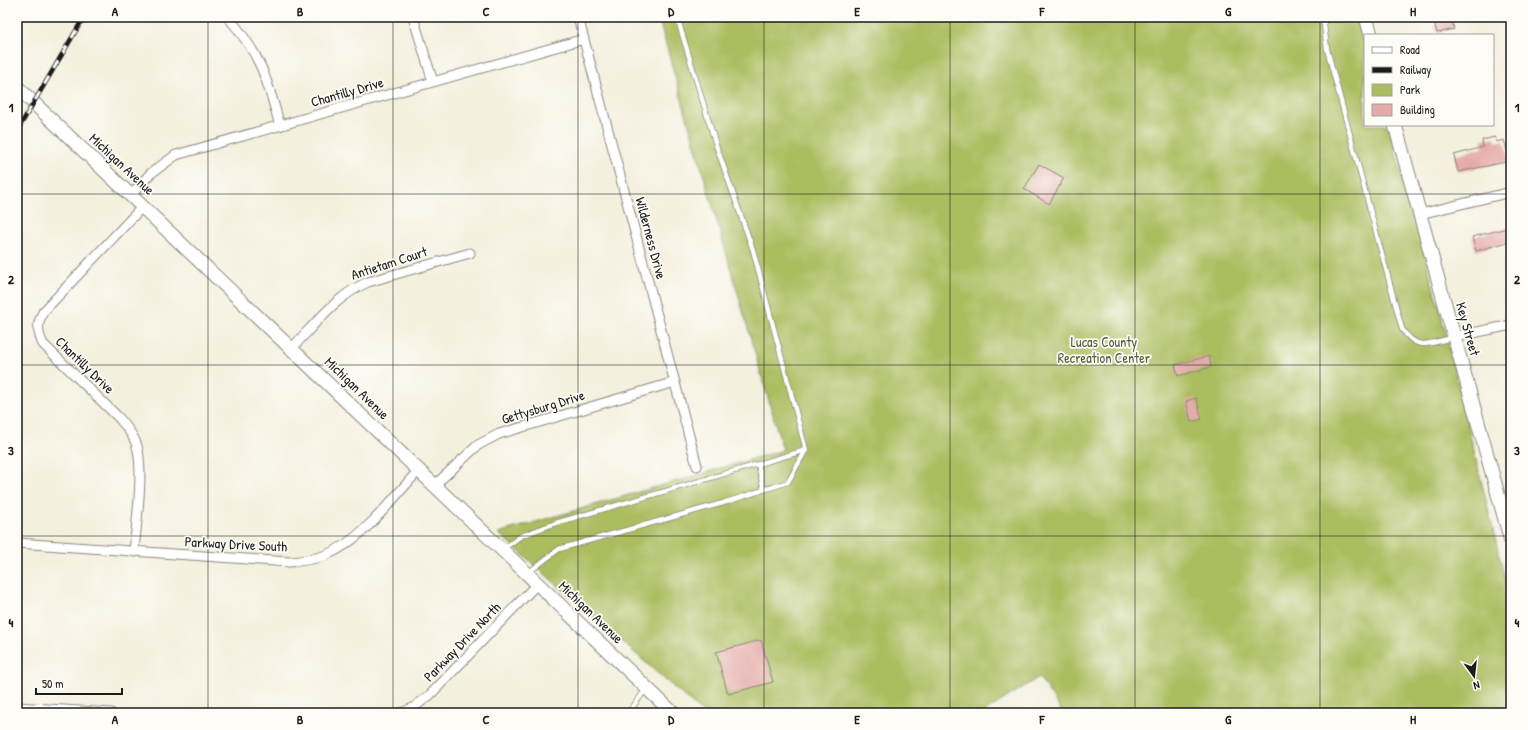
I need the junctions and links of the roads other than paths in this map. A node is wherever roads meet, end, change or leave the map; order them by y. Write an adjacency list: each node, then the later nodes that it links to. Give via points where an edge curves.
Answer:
1 (228, 17): 11 (street, via 242,32 257,56 266,75)
2 (413, 17): 9 (street)
3 (578, 17): 8 (street, Wilderness Drive)
4 (677, 17): 22 (lane, via 716,145 753,250)
5 (1323, 17): 19 (lane, via 1327,48 1402,328 1410,341 1421,345)
6 (1366, 17): 7 (street)
7 (1371, 34)
8 (584, 39): 9 (street, Chantilly Drive); 21 (street, Wilderness Drive)
9 (433, 82): 11 (street, Chantilly Drive)
10 (17, 88): 14 (street, Michigan Avenue)
11 (280, 126): 14 (street, Chantilly Drive, via 176,155 150,174)
12 (1395, 126): 16 (street, Key Street)
13 (1511, 192): 16 (street)
14 (131, 194): 15 (street, Michigan Avenue)
15 (143, 206): 20 (street, Michigan Avenue); 31 (street, Chantilly Drive, via 43,312 38,323 38,334 43,344 119,418 130,430 136,444 140,462)
16 (1420, 214): 19 (street, Key Street)
17 (470, 253): 20 (street, Antietam Court, via 355,287 343,295)
18 (1511, 325): 19 (street)
19 (1454, 338): 28 (street, Key Street)
20 (292, 348): 25 (street, Michigan Avenue)
21 (675, 382): 24 (street, Wilderness Drive); 26 (street, Gettysburg Drive, via 499,434 478,444)
22 (806, 450): 23 (lane); 27 (lane, via 788,482)
23 (758, 464): 27 (lane); 30 (lane, via 556,523 521,536)
24 (697, 466)
25 (419, 470): 26 (street, Michigan Avenue); 31 (street, Parkway Drive South, via 362,531 349,542 324,556 289,562)
26 (435, 485): 30 (street, Michigan Avenue)
27 (764, 490): 32 (lane, via 559,549)
28 (1511, 541)
29 (17, 543): 31 (street, Parkway Drive South)
30 (502, 550): 32 (street, Michigan Avenue)
31 (134, 552)
32 (527, 574): 33 (street, Michigan Avenue)
33 (538, 583): 34 (street, Michigan Avenue); 37 (street, Parkway Drive North, via 430,695 414,708)
34 (647, 688): 38 (lane); 39 (street, Michigan Avenue)
35 (17, 707): 36 (street)
36 (111, 713)
37 (402, 713)
38 (629, 713)
39 (673, 713)

